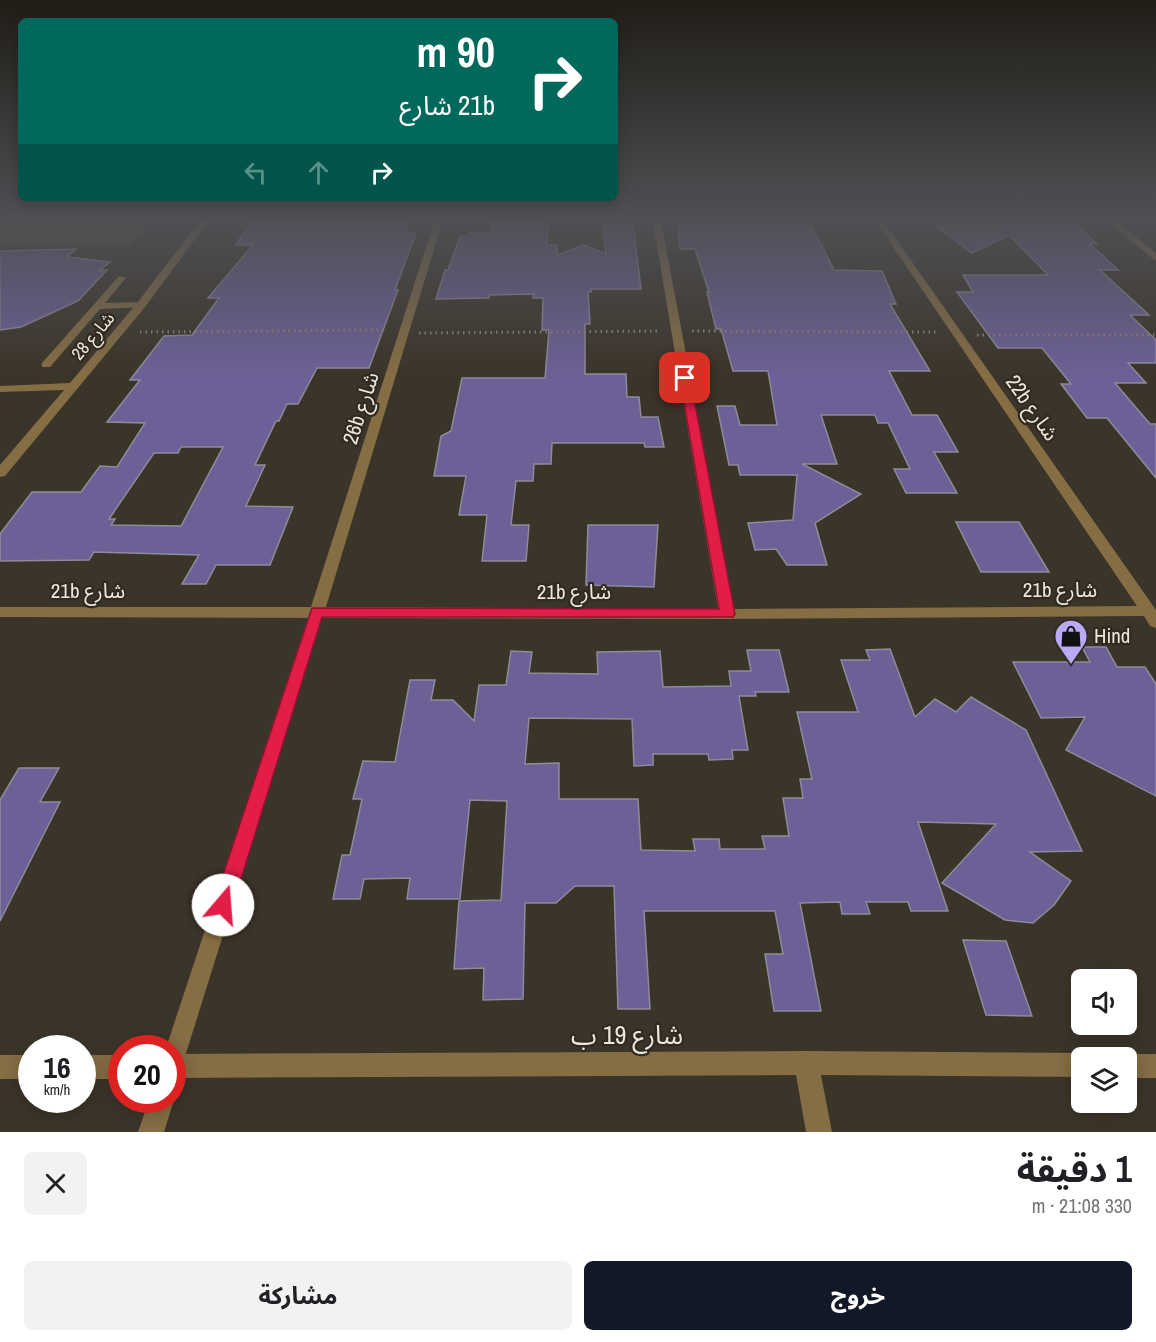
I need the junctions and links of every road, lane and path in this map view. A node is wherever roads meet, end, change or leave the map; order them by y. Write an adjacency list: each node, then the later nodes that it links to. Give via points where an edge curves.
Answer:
1 (168, 269): 6 (street, شارع 28)
2 (424, 269): 8 (street, 26b شارع)
3 (666, 269): 19 (street)
4 (912, 269): 10 (street, 22b شارع)
5 (122, 278): 7 (lane)
6 (141, 305): 7 (lane); 9 (street, شارع 28)
7 (97, 306): 12 (lane)
8 (405, 330): 9 (path); 18 (street, 26b شارع)
9 (118, 332): 14 (street, شارع 28)
10 (958, 335): 11 (path); 20 (street, 22b شارع)
11 (1156, 335)
12 (45, 365)
13 (0, 389): 14 (street)
14 (68, 391): 15 (street); 16 (street, شارع 28)
15 (0, 393)
16 (0, 473)
17 (0, 612): 18 (street, 21b شارع)
18 (317, 612): 19 (street, 21b شارع); 21 (lane)
19 (728, 614): 20 (street, 21b شارع)
20 (1152, 616)
21 (182, 1035)
22 (806, 1063): 23 (street, شارع 19 ب); 24 (street, شارع 19 ب); 31 (street)
23 (186, 1065)
24 (1071, 1065)
25 (1137, 1066): 26 (street)
26 (1156, 1066)
27 (0, 1067): 28 (street)
28 (18, 1067)
29 (157, 1113): 30 (street)
30 (151, 1132)
31 (819, 1132)

